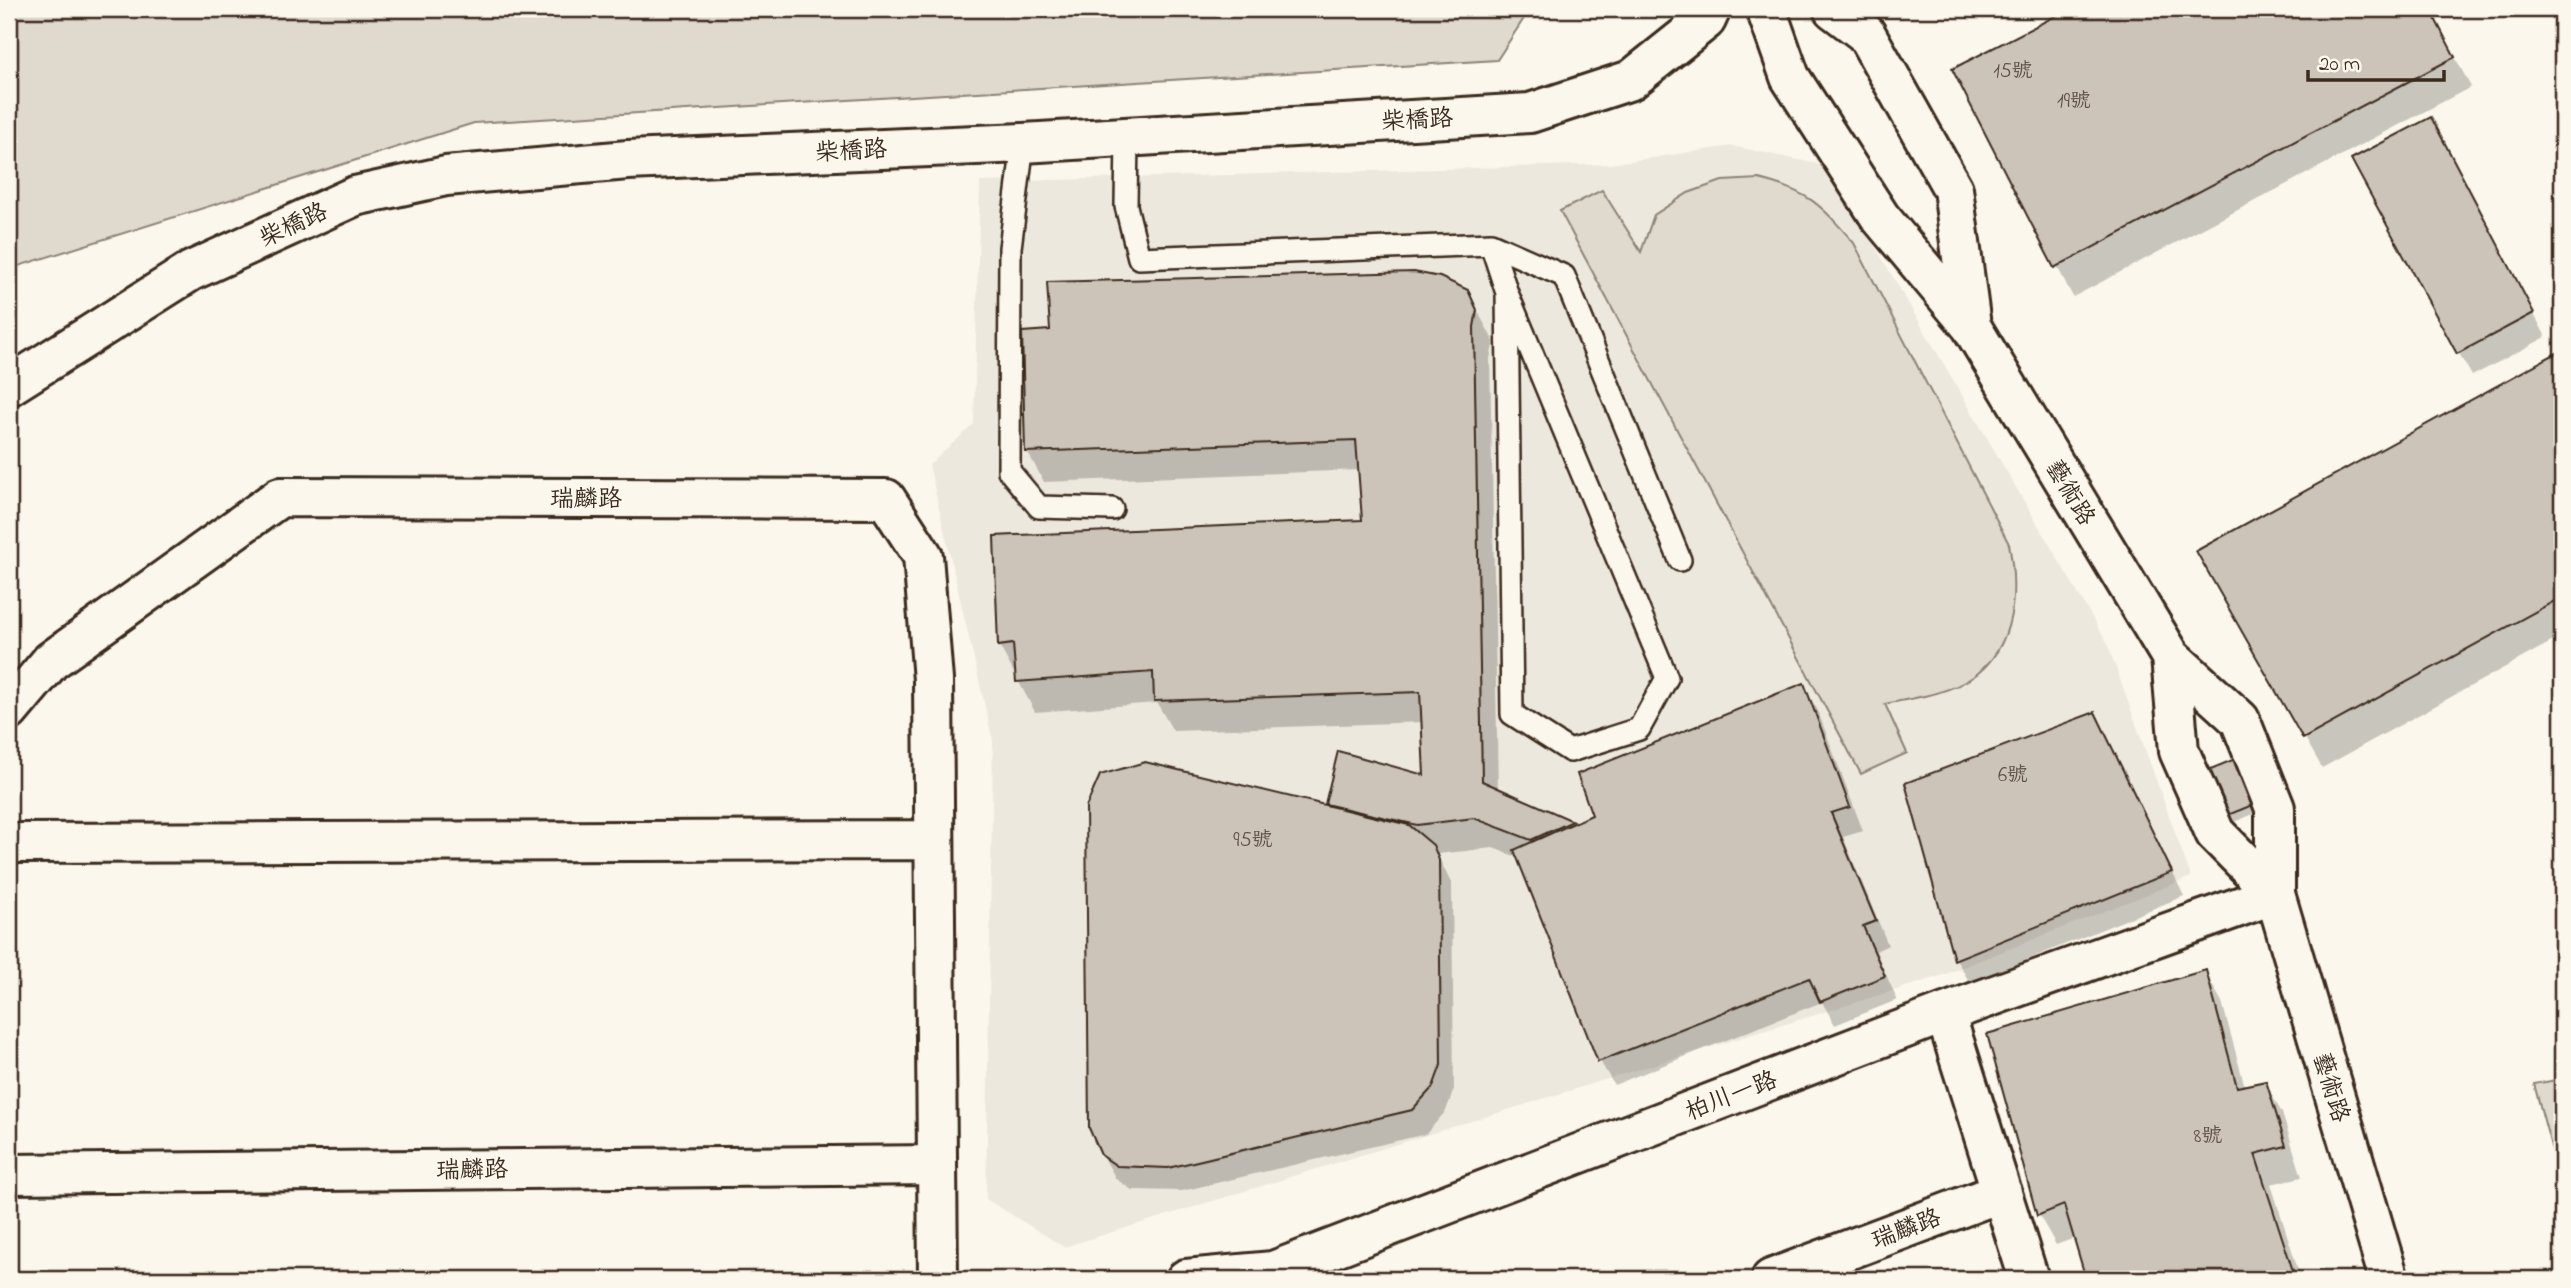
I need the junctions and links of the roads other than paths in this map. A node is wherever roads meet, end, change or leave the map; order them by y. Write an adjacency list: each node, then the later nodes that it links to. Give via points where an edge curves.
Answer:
1 (1711, 9): 4 (street, 柴橋路, via 1706,20 1630,80 1530,113)
2 (1766, 9): 8 (street, 藝術路, via 1790,77 1872,205)
3 (1833, 9): 8 (street, 藝術路, via 1866,34 1953,190)
4 (1127, 135): 5 (street, 柴橋路); 6 (lane, via 1126,206 1139,258)
5 (1023, 143): 9 (street, 柴橋路, via 628,160 446,176 355,196 191,271); 10 (lane, via 1010,248 1009,471 1039,507)
6 (1491, 244): 7 (lane); 11 (lane, via 1564,276)
7 (1507, 293): 7 (lane, via 1512,714 1570,751 1639,729 1667,678)
8 (1971, 326): 12 (street, 藝術路)
9 (9, 386)
10 (1112, 509)
11 (1680, 560)
12 (2171, 657): 16 (street, 藝術路, via 2179,751 2202,804 2215,833); 16 (street, 藝術路, via 2240,720 2274,807)
13 (9, 710): 14 (street, 瑞麟路, via 51,661 280,497 886,499 923,556 933,680)
14 (934, 840): 15 (street); 18 (street, 瑞麟路)
15 (9, 843)
16 (2274, 894): 17 (street, 柏川一路); 25 (street, 藝術路)
17 (1945, 1013): 20 (street); 22 (street, 柏川一路, via 1273,1271)
18 (936, 1165): 19 (street, 瑞麟路); 21 (street, 瑞麟路)
19 (9, 1174)
20 (2001, 1192): 23 (street, 瑞麟路); 24 (street)
21 (938, 1279)
22 (1186, 1279)
23 (1771, 1279)
24 (2029, 1279)
25 (2389, 1279)

